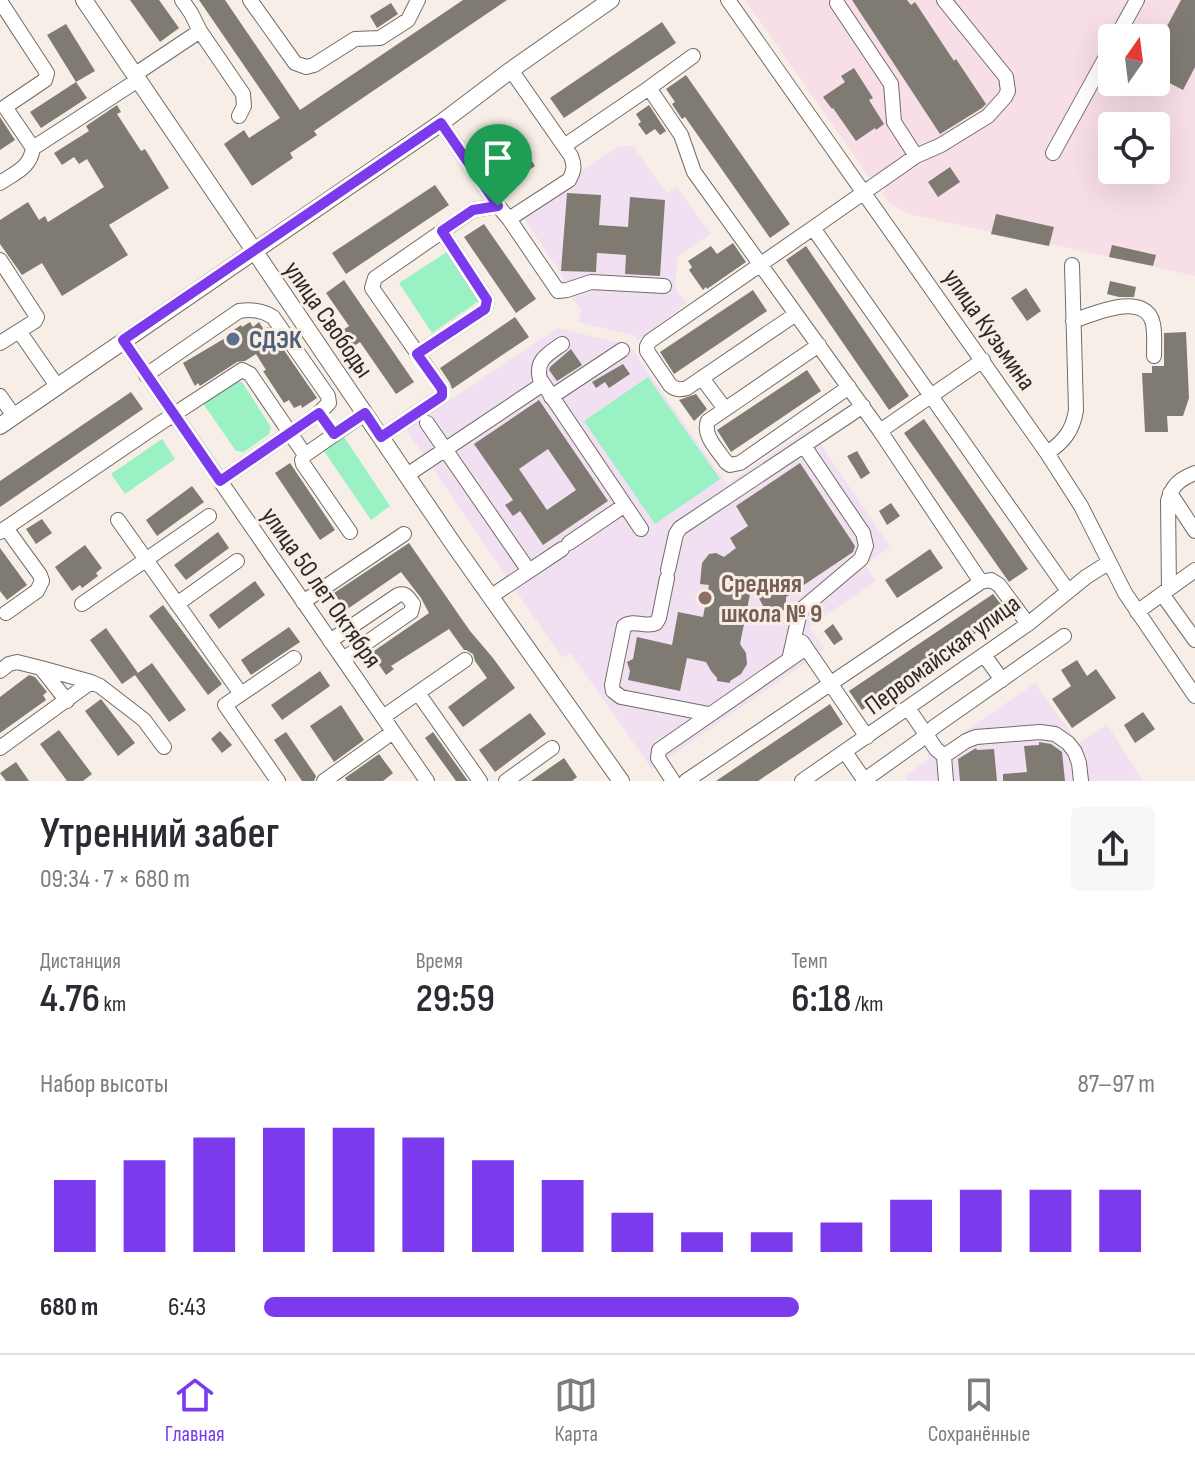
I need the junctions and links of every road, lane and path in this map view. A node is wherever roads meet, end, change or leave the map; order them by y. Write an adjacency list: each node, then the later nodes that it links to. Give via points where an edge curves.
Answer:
1 (84, 0): 16 (main road, улица Свободы)
2 (182, 0): 12 (street)
3 (250, 0): 4 (street, via 295,63 306,67 355,39 380,38 408,20)
4 (418, 0)
5 (728, 0): 26 (street, улица Кузьмина)
6 (944, 0): 24 (street, via 1006,77 1008,91 988,116)
7 (1137, 0): 11 (street)
8 (601, 3): 14 (main road)
9 (837, 3): 24 (street, via 891,84 894,122)
10 (1, 5): 18 (street, via 47,73 45,80)
11 (1124, 24)
12 (200, 31): 16 (street); 19 (street, via 243,94)
13 (693, 56): 17 (street)
14 (511, 70): 20 (main road); 21 (street)
15 (1098, 71): 23 (street)
16 (136, 78): 22 (street); 31 (main road, улица Свободы)
17 (649, 88): 21 (street); 33 (street, via 681,135 694,172)
18 (3, 109): 22 (street)
19 (239, 116)
20 (441, 123): 27 (street); 31 (main road)
21 (564, 146): 28 (street, via 574,167 569,180)
22 (33, 148): 25 (street, via 27,164)
23 (1053, 153)
24 (916, 156): 26 (street)
25 (0, 183)
26 (865, 192): 29 (street); 46 (street, улица Кузьмина)
27 (498, 206): 28 (street); 30 (street, via 473,210)
28 (509, 219): 35 (street, via 558,291 591,282)
29 (813, 228): 33 (street); 53 (street)
30 (442, 231): 44 (street, via 375,278 372,288); 44 (street, via 487,305)
31 (254, 252): 39 (main road); 57 (main road, улица Свободы)
32 (0, 260): 38 (street, via 37,317)
33 (761, 264): 36 (street); 48 (street, via 647,346 648,355 675,389)
34 (1072, 265): 37 (street)
35 (664, 286)
36 (796, 314): 42 (street); 48 (street)
37 (1073, 321): 45 (street, via 1118,307 1142,309 1153,325); 67 (street, via 1075,419 1066,439)
38 (19, 331): 40 (street); 49 (street)
39 (123, 340): 47 (street, улица 50 лет Октября); 49 (main road)
40 (0, 343)
41 (562, 344): 51 (street, via 540,361 538,374)
42 (819, 345): 50 (street); 55 (street)
43 (622, 350): 51 (street)
44 (417, 354): 64 (street, via 442,396)
45 (1154, 356)
46 (983, 360): 53 (street); 67 (street, улица Кузьмина)
47 (146, 375): 56 (street, via 239,311 262,311 273,317 328,396 329,403); 58 (street, улица 50 лет Октября)
48 (702, 378): 55 (street)
49 (57, 386): 59 (main road)
50 (849, 387): 54 (street); 55 (street, via 735,465 726,462 706,429 708,421)
51 (547, 390): 66 (street); 73 (street)
52 (0, 396): 59 (street)
53 (931, 396): 61 (street); 87 (street)
54 (863, 406): 61 (street); 65 (street)
55 (725, 409)
56 (319, 413): 62 (street); 63 (street)
57 (365, 413): 63 (street); 64 (main road, улица Свободы)
58 (174, 414): 62 (street, via 242,370 250,374); 71 (street, улица 50 лет Октября); 77 (street)
59 (7, 421)
60 (427, 423): 66 (street)
61 (880, 431): 86 (street)
62 (289, 433): 68 (street); 71 (street)
63 (334, 434): 68 (street)
64 (381, 437): 70 (main road, улица Свободы)
65 (804, 446): 96 (street, via 863,533 866,546 861,559 803,608); 116 (street, via 680,528 659,618 650,625 624,626 612,685 616,695)
66 (445, 450): 70 (street); 85 (street)
67 (1047, 453): 83 (street, улица Кузьмина, via 1081,506)
68 (305, 455): 79 (street, via 303,464)
69 (1195, 473): 72 (street)
70 (407, 475): 89 (main road, улица Свободы)
71 (220, 481): 90 (street, улица 50 лет Октября)
72 (1170, 493): 78 (street); 88 (street)
73 (625, 505): 76 (street); 85 (street)
74 (209, 516): 81 (street)
75 (118, 520): 81 (street)
76 (641, 529)
77 (3, 530): 94 (street, via 42,581 37,591)
78 (1195, 531)
79 (350, 532)
80 (404, 534): 90 (street)
81 (146, 560): 91 (street); 92 (street)
82 (237, 561): 92 (street)
83 (1108, 563): 87 (street, Первомайская улица); 93 (street, улица Кузьмина)
84 (1195, 570): 88 (street)
85 (529, 571): 89 (street)
86 (981, 582): 95 (street, via 999,585); 110 (street)
87 (1068, 591): 95 (street, Первомайская улица)
88 (1165, 592): 93 (street); 98 (street)
89 (490, 597): 133 (main road, улица Свободы)
90 (303, 602): 99 (street, улица 50 лет Октября)
91 (82, 604)
92 (177, 604): 112 (street)
93 (1137, 612): 113 (street, улица Кузьмина)
94 (6, 613)
95 (1028, 624): 101 (street, Первомайская улица)
96 (795, 633): 100 (street); 105 (street)
97 (1064, 636): 108 (street)
98 (1195, 640)
99 (330, 641): 103 (street, улица 50 лет Октября); 103 (street, via 402,593 413,604 411,612)
100 (806, 648): 105 (street); 110 (street)
101 (984, 655): 108 (street); 115 (street, Первомайская улица)
102 (294, 658): 112 (street)
103 (343, 659): 118 (street, улица 50 лет Октября)
104 (465, 660): 111 (street)
105 (789, 660): 117 (street)
106 (41, 668): 107 (street, via 17,662); 109 (street); 114 (street)
107 (0, 671)
108 (1002, 680): 121 (street)
109 (91, 682): 114 (street); 123 (street, via 144,720)
110 (832, 684): 122 (street); 135 (street)
111 (418, 693): 118 (street); 131 (street)
112 (241, 694): 128 (street, via 225,705)
113 (1195, 696)
114 (67, 701): 124 (street)
115 (908, 708): 121 (street); 122 (street, Первомайская улица)
116 (681, 709): 117 (street); 119 (street)
117 (709, 714): 119 (street)
118 (383, 717): 120 (street, улица 50 лет Октября)
119 (693, 726): 134 (street, via 658,752)
120 (393, 732): 129 (street); 130 (street, улица 50 лет Октября)
121 (926, 735): 127 (street); 137 (street)
122 (867, 737): 126 (street, Первомайская улица)
123 (164, 747)
124 (0, 748)
125 (552, 748): 132 (street)
126 (845, 752): 136 (street, Первомайская улица); 137 (street)
127 (944, 756): 138 (street); 139 (street, via 976,737 1048,732 1075,752)
128 (278, 781)
129 (324, 781)
130 (427, 781)
131 (480, 781)
132 (506, 781)
133 (621, 781)
134 (673, 781)
135 (686, 781)
136 (802, 781)
137 (864, 781)
138 (946, 781)
139 (1081, 781)

